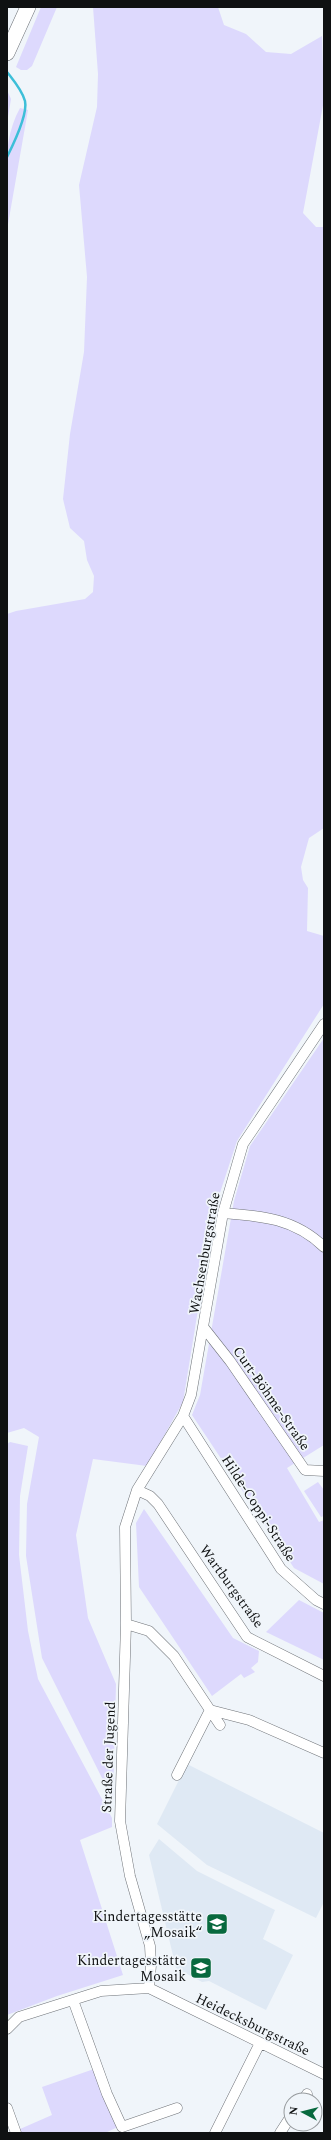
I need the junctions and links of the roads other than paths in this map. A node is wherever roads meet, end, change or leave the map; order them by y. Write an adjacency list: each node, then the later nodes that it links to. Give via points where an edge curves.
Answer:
1 (28, 7): 2 (highway)
2 (7, 53)
3 (324, 1024): 4 (street, Wachsenburgstraße, via 243,1144)
4 (223, 1213): 5 (street, via 269,1217 311,1234); 6 (street, Wachsenburgstraße)
5 (324, 1247)
6 (204, 1328): 7 (street, Wachsenburgstraße, via 192,1395); 9 (street, Curt-Böhme-Straße, via 230,1361 305,1470)
7 (183, 1416): 8 (street, Wachsenburgstraße); 11 (street, Hilde-Coppi-Straße, via 281,1569)
8 (158, 1455): 10 (street, Straße der Jugend)
9 (324, 1471)
10 (136, 1490): 12 (street, Straße der Jugend, via 125,1526); 13 (street, Wartburgstraße, via 150,1496 158,1504 247,1637)
11 (324, 1604)
12 (126, 1624): 14 (street, via 149,1631 174,1656); 18 (street, Straße der Jugend, via 120,1821 130,1876 150,1946)
13 (324, 1676)
14 (210, 1710): 15 (street); 16 (street, via 249,1720); 17 (street)
15 (220, 1725)
16 (324, 1753)
17 (177, 1775)
18 (149, 1988): 19 (street, via 102,1991); 21 (street, Heidecksburgstraße)
19 (73, 2000): 20 (street, via 19,2017); 24 (street, via 107,2094 122,2127)
20 (7, 2029)
21 (260, 2043): 22 (street, Heidecksburgstraße); 26 (street)
22 (324, 2074)
23 (7, 2108): 25 (street)
24 (177, 2108)
25 (16, 2133)
26 (215, 2133)

